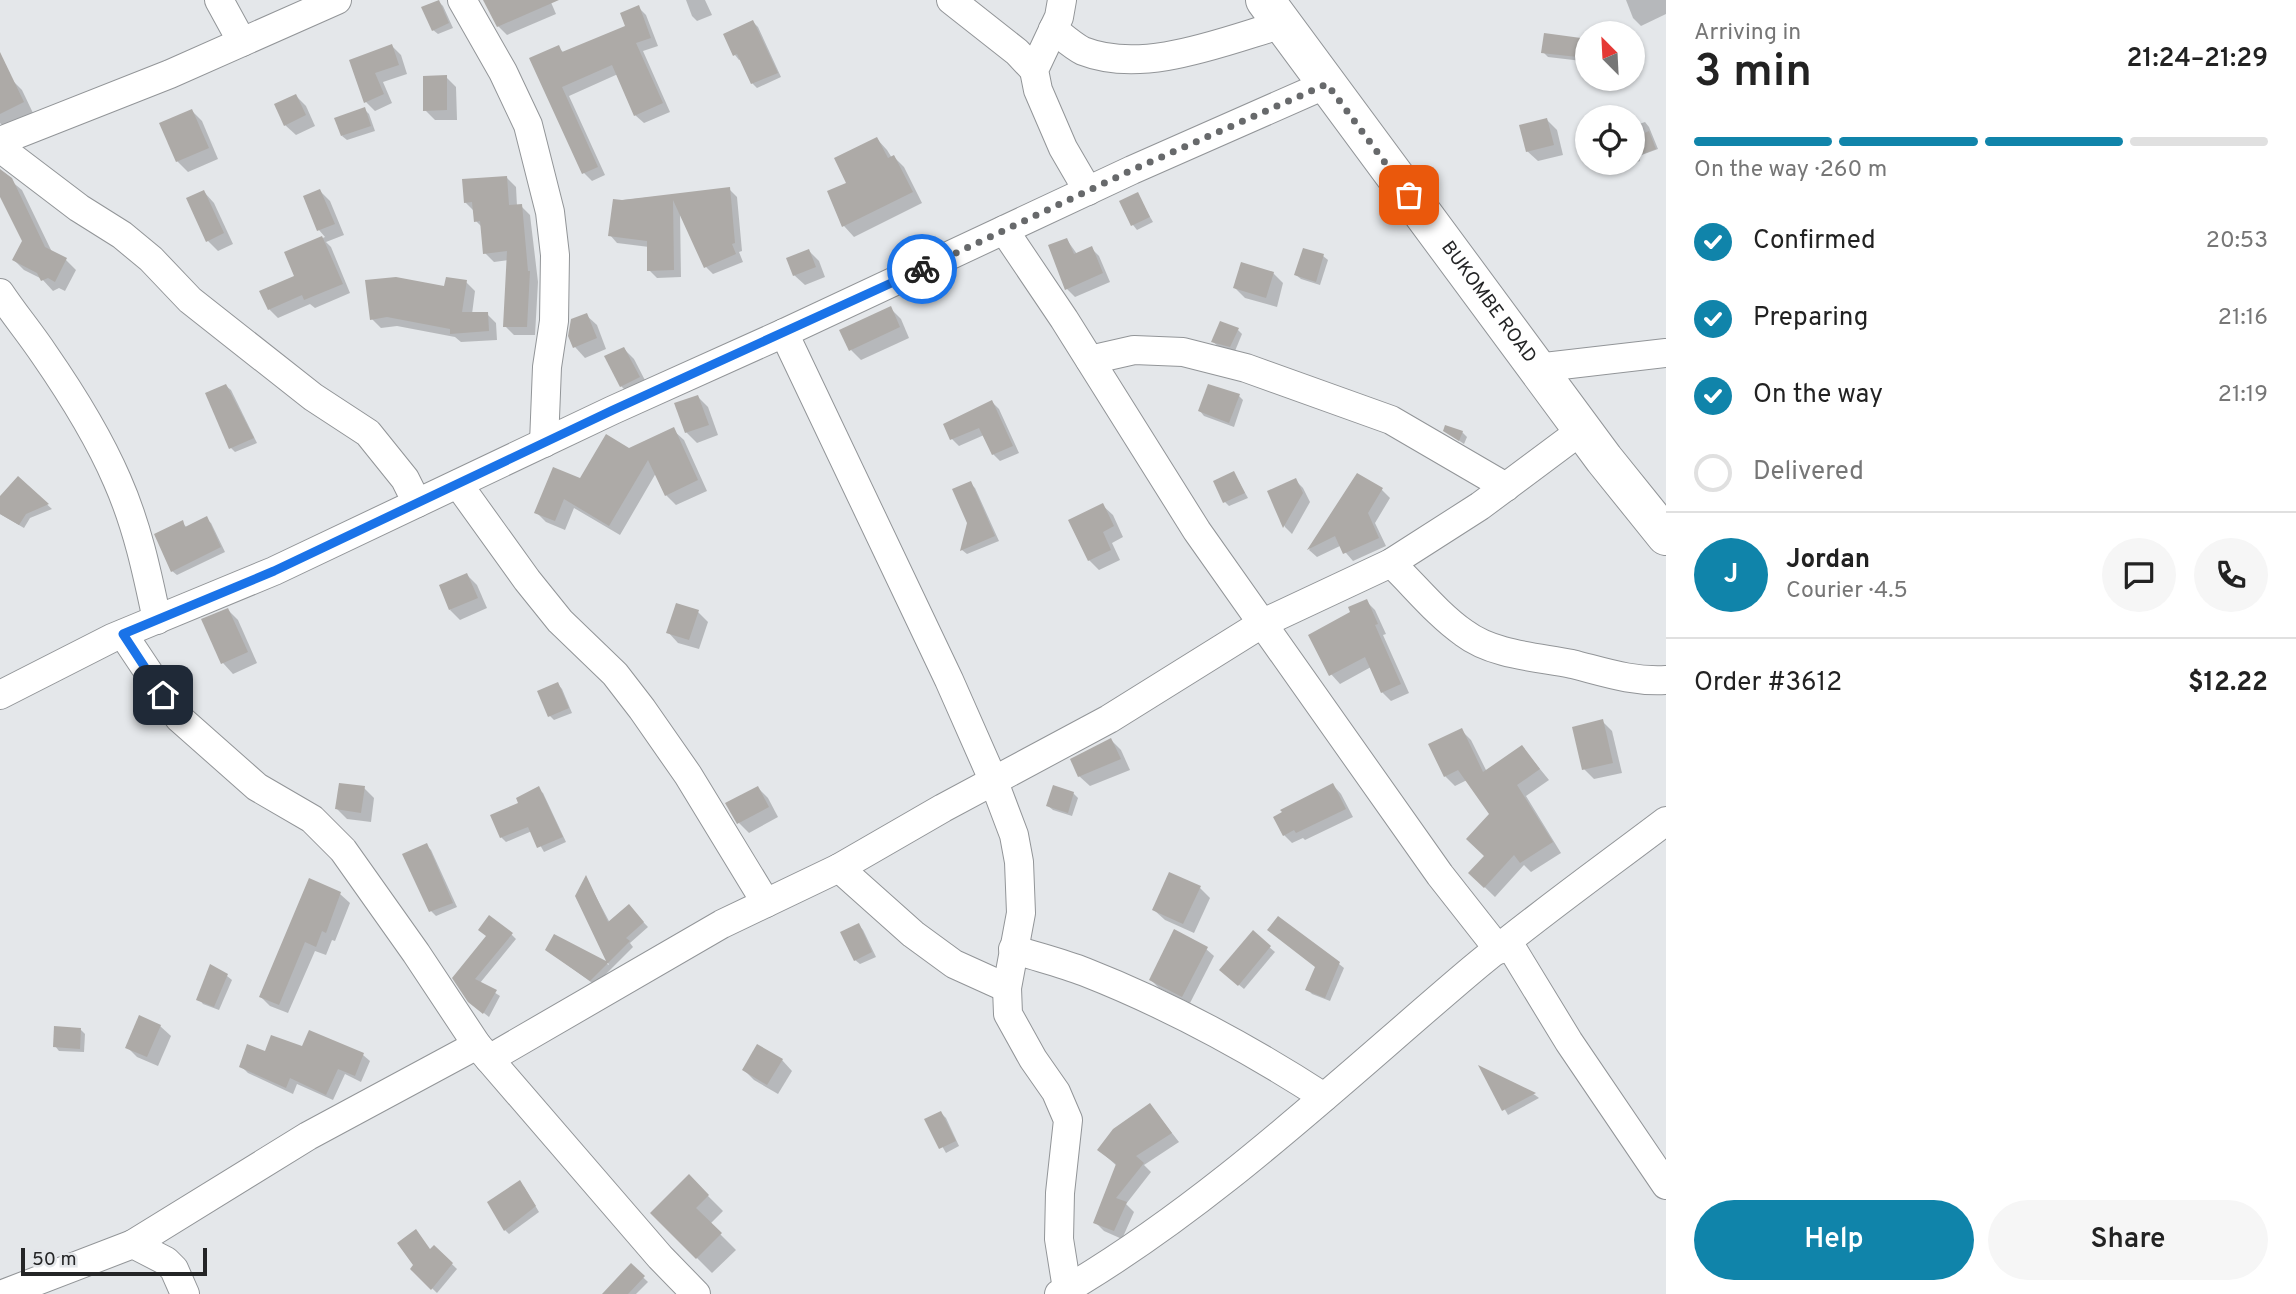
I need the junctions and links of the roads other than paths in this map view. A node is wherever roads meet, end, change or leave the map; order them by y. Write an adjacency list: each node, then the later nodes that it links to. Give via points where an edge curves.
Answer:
1 (219, 0): 8 (street)
2 (337, 0): 8 (street)
3 (462, 0): 21 (street, via 528,125 550,212 554,320)
4 (951, 0): 9 (street)
5 (1062, 0): 7 (street)
6 (1274, 12): 7 (street, via 1164,55 1119,59 1082,50); 10 (main road, BUKOMBE ROAD)
7 (1053, 29): 9 (street)
8 (242, 42): 11 (street)
9 (1034, 70): 13 (street, via 1042,101)
10 (1327, 84): 13 (street); 19 (main road, BUKOMBE ROAD)
11 (0, 141)
12 (0, 148): 24 (street, via 122,235 190,300 313,397 368,433 405,479)
13 (1088, 191): 14 (street)
14 (1004, 230): 16 (street); 18 (street)
15 (0, 293): 27 (street, via 45,355 117,479 144,555)
16 (783, 333): 21 (street); 32 (street)
17 (1666, 353): 19 (street)
18 (1090, 360): 23 (street, via 1134,350 1183,352 1245,368 1391,420); 28 (street, via 1197,530)
19 (1536, 368): 20 (main road, BUKOMBE ROAD)
20 (1582, 430): 23 (street); 25 (main road, BUKOMBE ROAD)
21 (544, 443): 22 (street)
22 (458, 484): 24 (street); 35 (street, via 560,621 615,674 642,709 695,785)
23 (1506, 487): 26 (street)
24 (417, 503): 27 (street)
25 (1666, 537)
26 (1391, 563): 28 (street); 30 (street, via 1440,614 1466,635 1496,648 1608,675)
27 (157, 620): 29 (street)
28 (1263, 623): 32 (street, via 1110,719); 36 (street, via 1440,875)
29 (123, 634): 31 (street); 39 (street, via 179,718 257,787 312,819 343,850)
30 (1666, 680)
31 (0, 695)
32 (994, 782): 34 (street); 37 (street, via 1019,862 1021,913)
33 (1666, 821): 36 (street)
34 (839, 868): 35 (street); 38 (street, via 954,964)
35 (766, 903): 39 (street)
36 (1503, 946): 40 (street); 41 (street)
37 (1013, 949): 38 (street); 40 (street, via 1083,972 1206,1027)
38 (1007, 988): 43 (street, via 1007,1014 1056,1092 1068,1120 1060,1194)
39 (483, 1052): 42 (street, via 308,1136); 46 (street)
40 (1324, 1097): 43 (street, via 1185,1210)
41 (1666, 1185)
42 (133, 1244): 44 (street); 45 (street, via 166,1261)
43 (1063, 1292)
44 (3, 1294)
45 (185, 1294)
46 (696, 1294)

